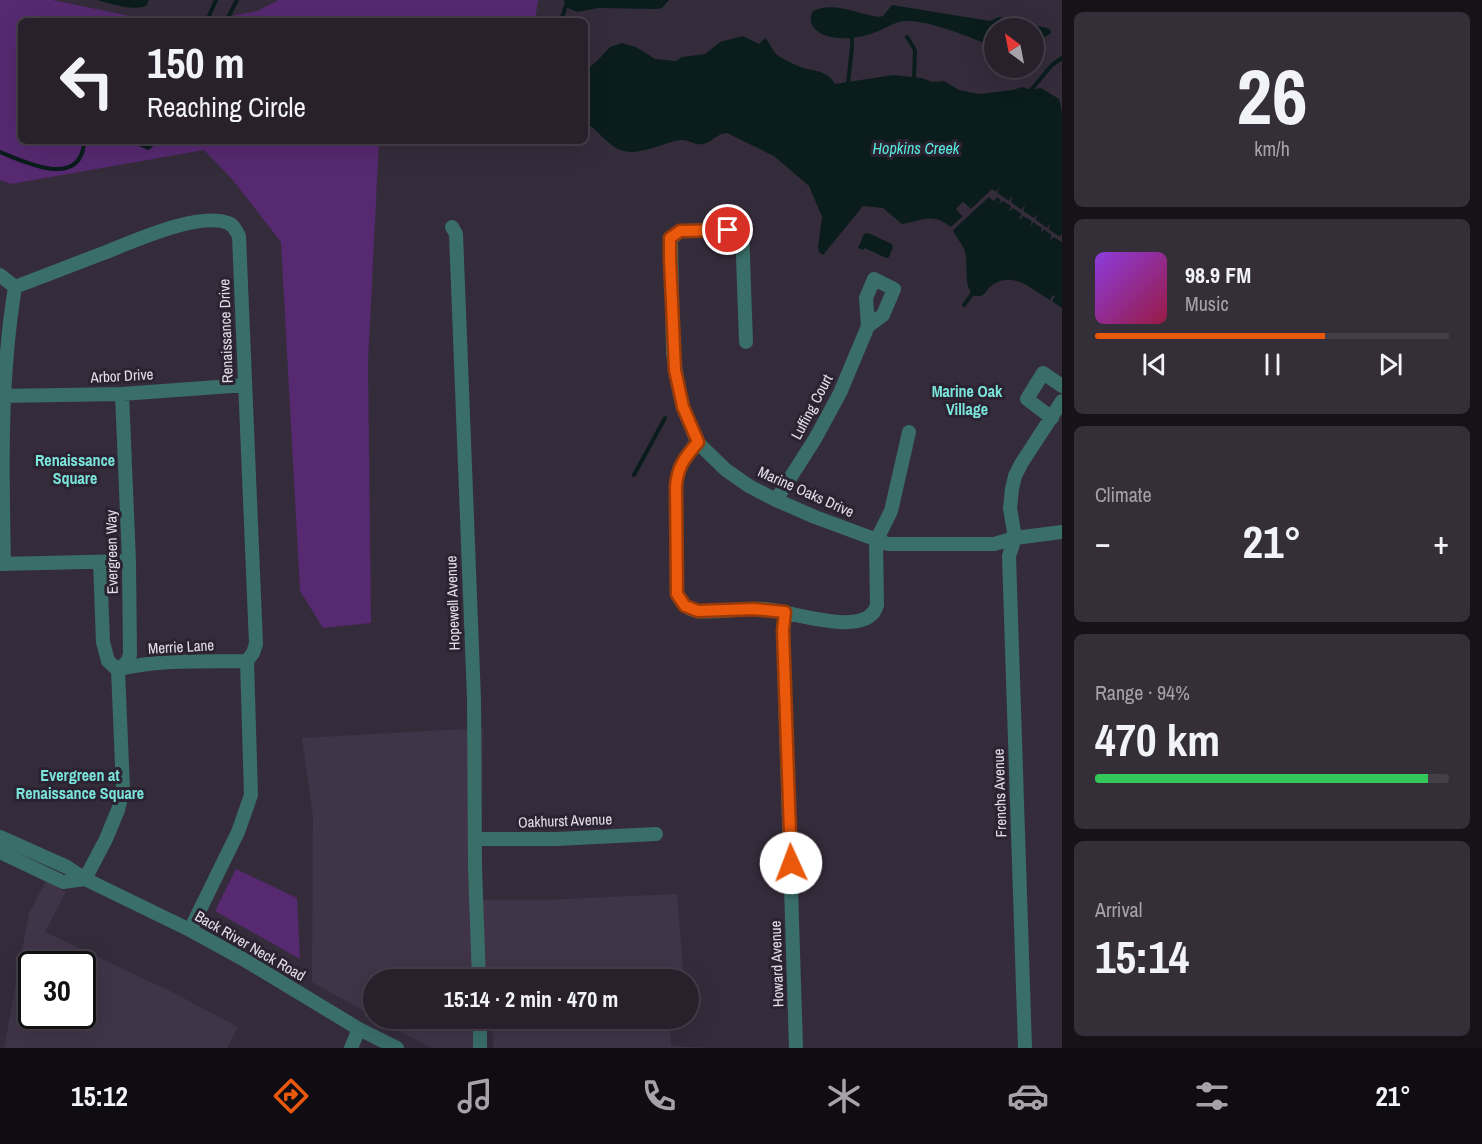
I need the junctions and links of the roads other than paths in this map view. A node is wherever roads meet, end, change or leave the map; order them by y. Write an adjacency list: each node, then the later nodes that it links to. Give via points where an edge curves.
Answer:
1 (452, 227): 26 (street, Hopewell Avenue, via 456,234 474,699)
2 (0, 275): 3 (street)
3 (15, 287): 6 (street, Renaissance Drive, via 171,228 199,221 228,223 239,236); 9 (street, via 8,315)
4 (868, 326): 14 (street, Luffing Court, via 840,393)
5 (747, 342): 13 (street, Marine Oaks Drive, via 742,229 680,231 670,238 673,354 683,407)
6 (244, 385): 8 (street, Arbor Drive); 22 (street, Renaissance Drive, via 256,644)
7 (1062, 386): 11 (street, via 1043,373 1027,399)
8 (122, 394): 9 (street, Arbor Drive); 18 (street, Evergreen Way)
9 (0, 396): 20 (street)
10 (1062, 401): 11 (street)
11 (1052, 418): 16 (street, via 1015,476 1010,508)
12 (909, 432): 17 (street, via 891,511)
13 (698, 442): 14 (street, Marine Oaks Drive, via 726,470); 21 (street, via 678,470 677,594 685,606 698,611 742,608)
14 (776, 500): 17 (street, Marine Oaks Drive)
15 (1062, 532): 16 (street, Marine Oaks Drive)
16 (1015, 538): 17 (street, Marine Oaks Drive, via 990,544 888,544); 37 (street, Frenchs Avenue, via 1009,556)
17 (876, 540): 21 (street, via 877,605 869,617 825,621)
18 (129, 561): 19 (street); 23 (street, Evergreen Way, via 130,655)
19 (100, 562): 20 (street); 23 (street, Evergreen Way, via 103,642 108,661)
20 (2, 564)
21 (785, 612): 36 (street, Howard Avenue)
22 (247, 661): 23 (street, Merrie Lane, via 180,662); 29 (street, Renaissance Drive, via 251,795 238,832)
23 (118, 669): 28 (street, Evergreen Way, via 123,789 110,829)
24 (656, 834): 26 (street, Oakhurst Avenue)
25 (0, 837): 28 (street, Back River Neck Road)
26 (475, 840): 30 (street, Hopewell Avenue)
27 (0, 852): 28 (street, Back River Neck Road, via 63,882)
28 (85, 879): 29 (street, Back River Neck Road)
29 (190, 930): 31 (street, Back River Neck Road)
30 (479, 969)
31 (359, 1029): 33 (street); 34 (street, Back River Neck Road)
32 (480, 1029): 35 (street)
33 (351, 1048)
34 (396, 1048)
35 (480, 1048)
36 (796, 1048)
37 (1025, 1048)

